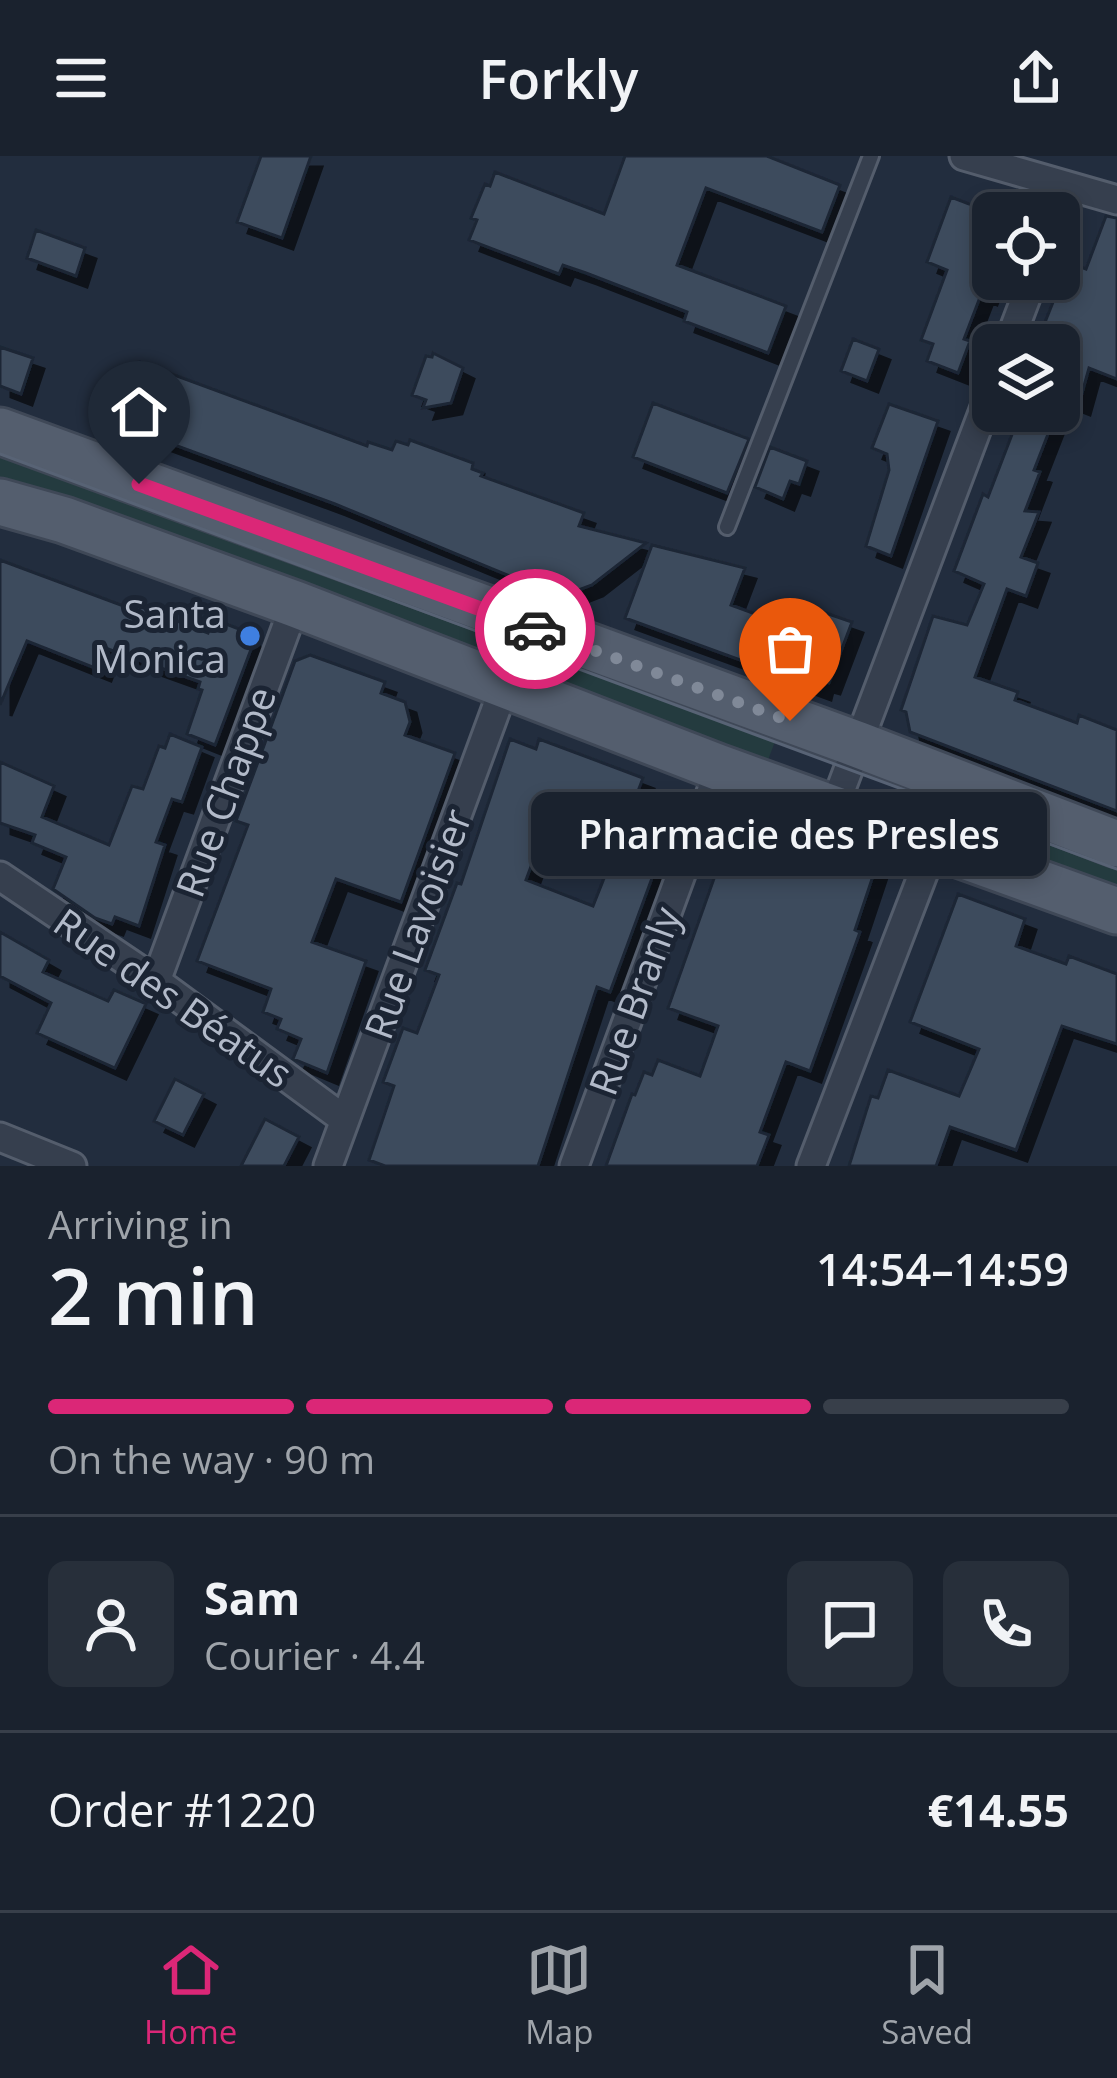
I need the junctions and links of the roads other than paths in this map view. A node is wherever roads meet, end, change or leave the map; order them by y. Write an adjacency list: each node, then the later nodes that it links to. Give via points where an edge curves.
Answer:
1 (871, 156): 9 (lane)
2 (964, 156): 3 (street)
3 (1068, 185): 4 (street); 5 (street)
4 (1066, 192)
5 (1117, 200)
6 (0, 431): 12 (main road)
7 (976, 432): 12 (street)
8 (0, 502): 10 (main road)
9 (727, 527)
10 (295, 604): 11 (main road); 20 (street, Rue Chappe)
11 (506, 682): 13 (main road); 21 (street, Rue Lavoisier)
12 (859, 745): 14 (main road); 15 (street)
13 (720, 769): 15 (main road); 25 (street, Rue Branly)
14 (958, 784): 16 (main road); 17 (street)
15 (833, 810): 17 (main road)
16 (1117, 844)
17 (934, 847): 19 (main road); 26 (street)
18 (0, 876): 20 (street, Rue des Béatus)
19 (1117, 911)
20 (156, 980): 21 (street, Rue des Béatus)
21 (345, 1120): 24 (street, Rue Lavoisier)
22 (0, 1136): 23 (street)
23 (72, 1166)
24 (328, 1166)
25 (574, 1166)
26 (811, 1166)

